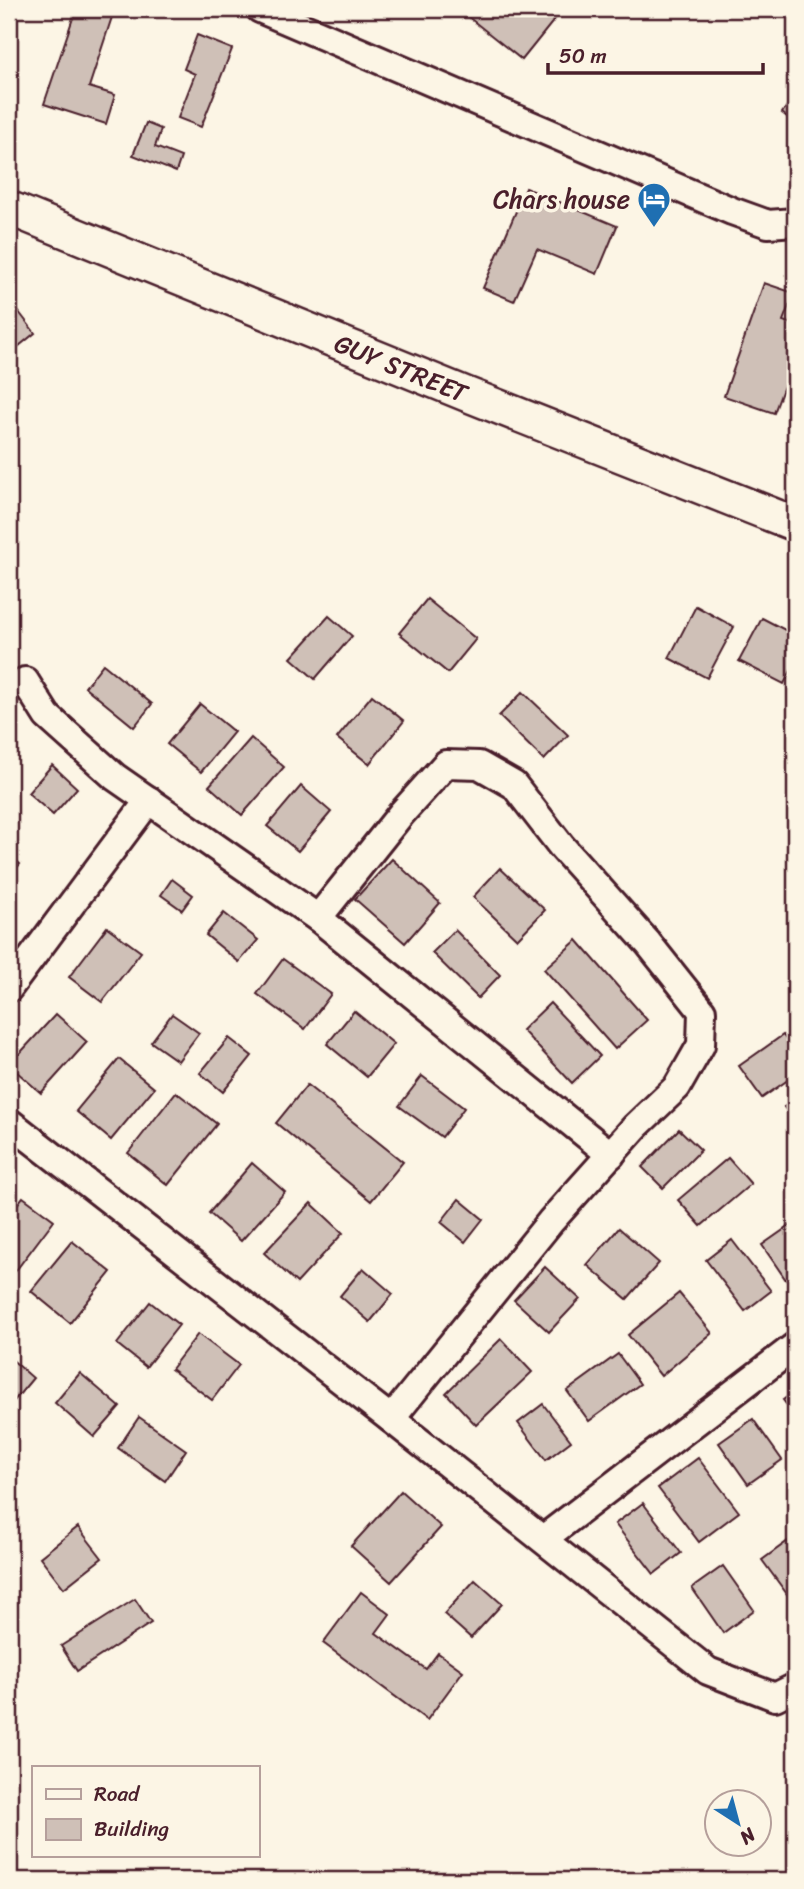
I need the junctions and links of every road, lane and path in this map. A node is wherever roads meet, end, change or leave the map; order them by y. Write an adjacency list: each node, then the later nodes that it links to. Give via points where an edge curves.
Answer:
1 (260, 9): 3 (street, via 732,211 768,224)
2 (9, 208): 4 (street, GUY STREET)
3 (795, 222)
4 (795, 524)
5 (24, 681): 6 (street, via 47,716 115,777)
6 (149, 800): 7 (street); 8 (street)
7 (318, 918): 10 (street); 10 (street, via 446,764 479,765 514,785 702,1011 701,1045 677,1087)
8 (9, 988)
9 (9, 1122): 12 (street)
10 (611, 1155): 12 (street, via 551,1221)
11 (795, 1346): 13 (street)
12 (391, 1419): 13 (street)
13 (543, 1539): 14 (street, via 708,1671 775,1698)
14 (795, 1687)

